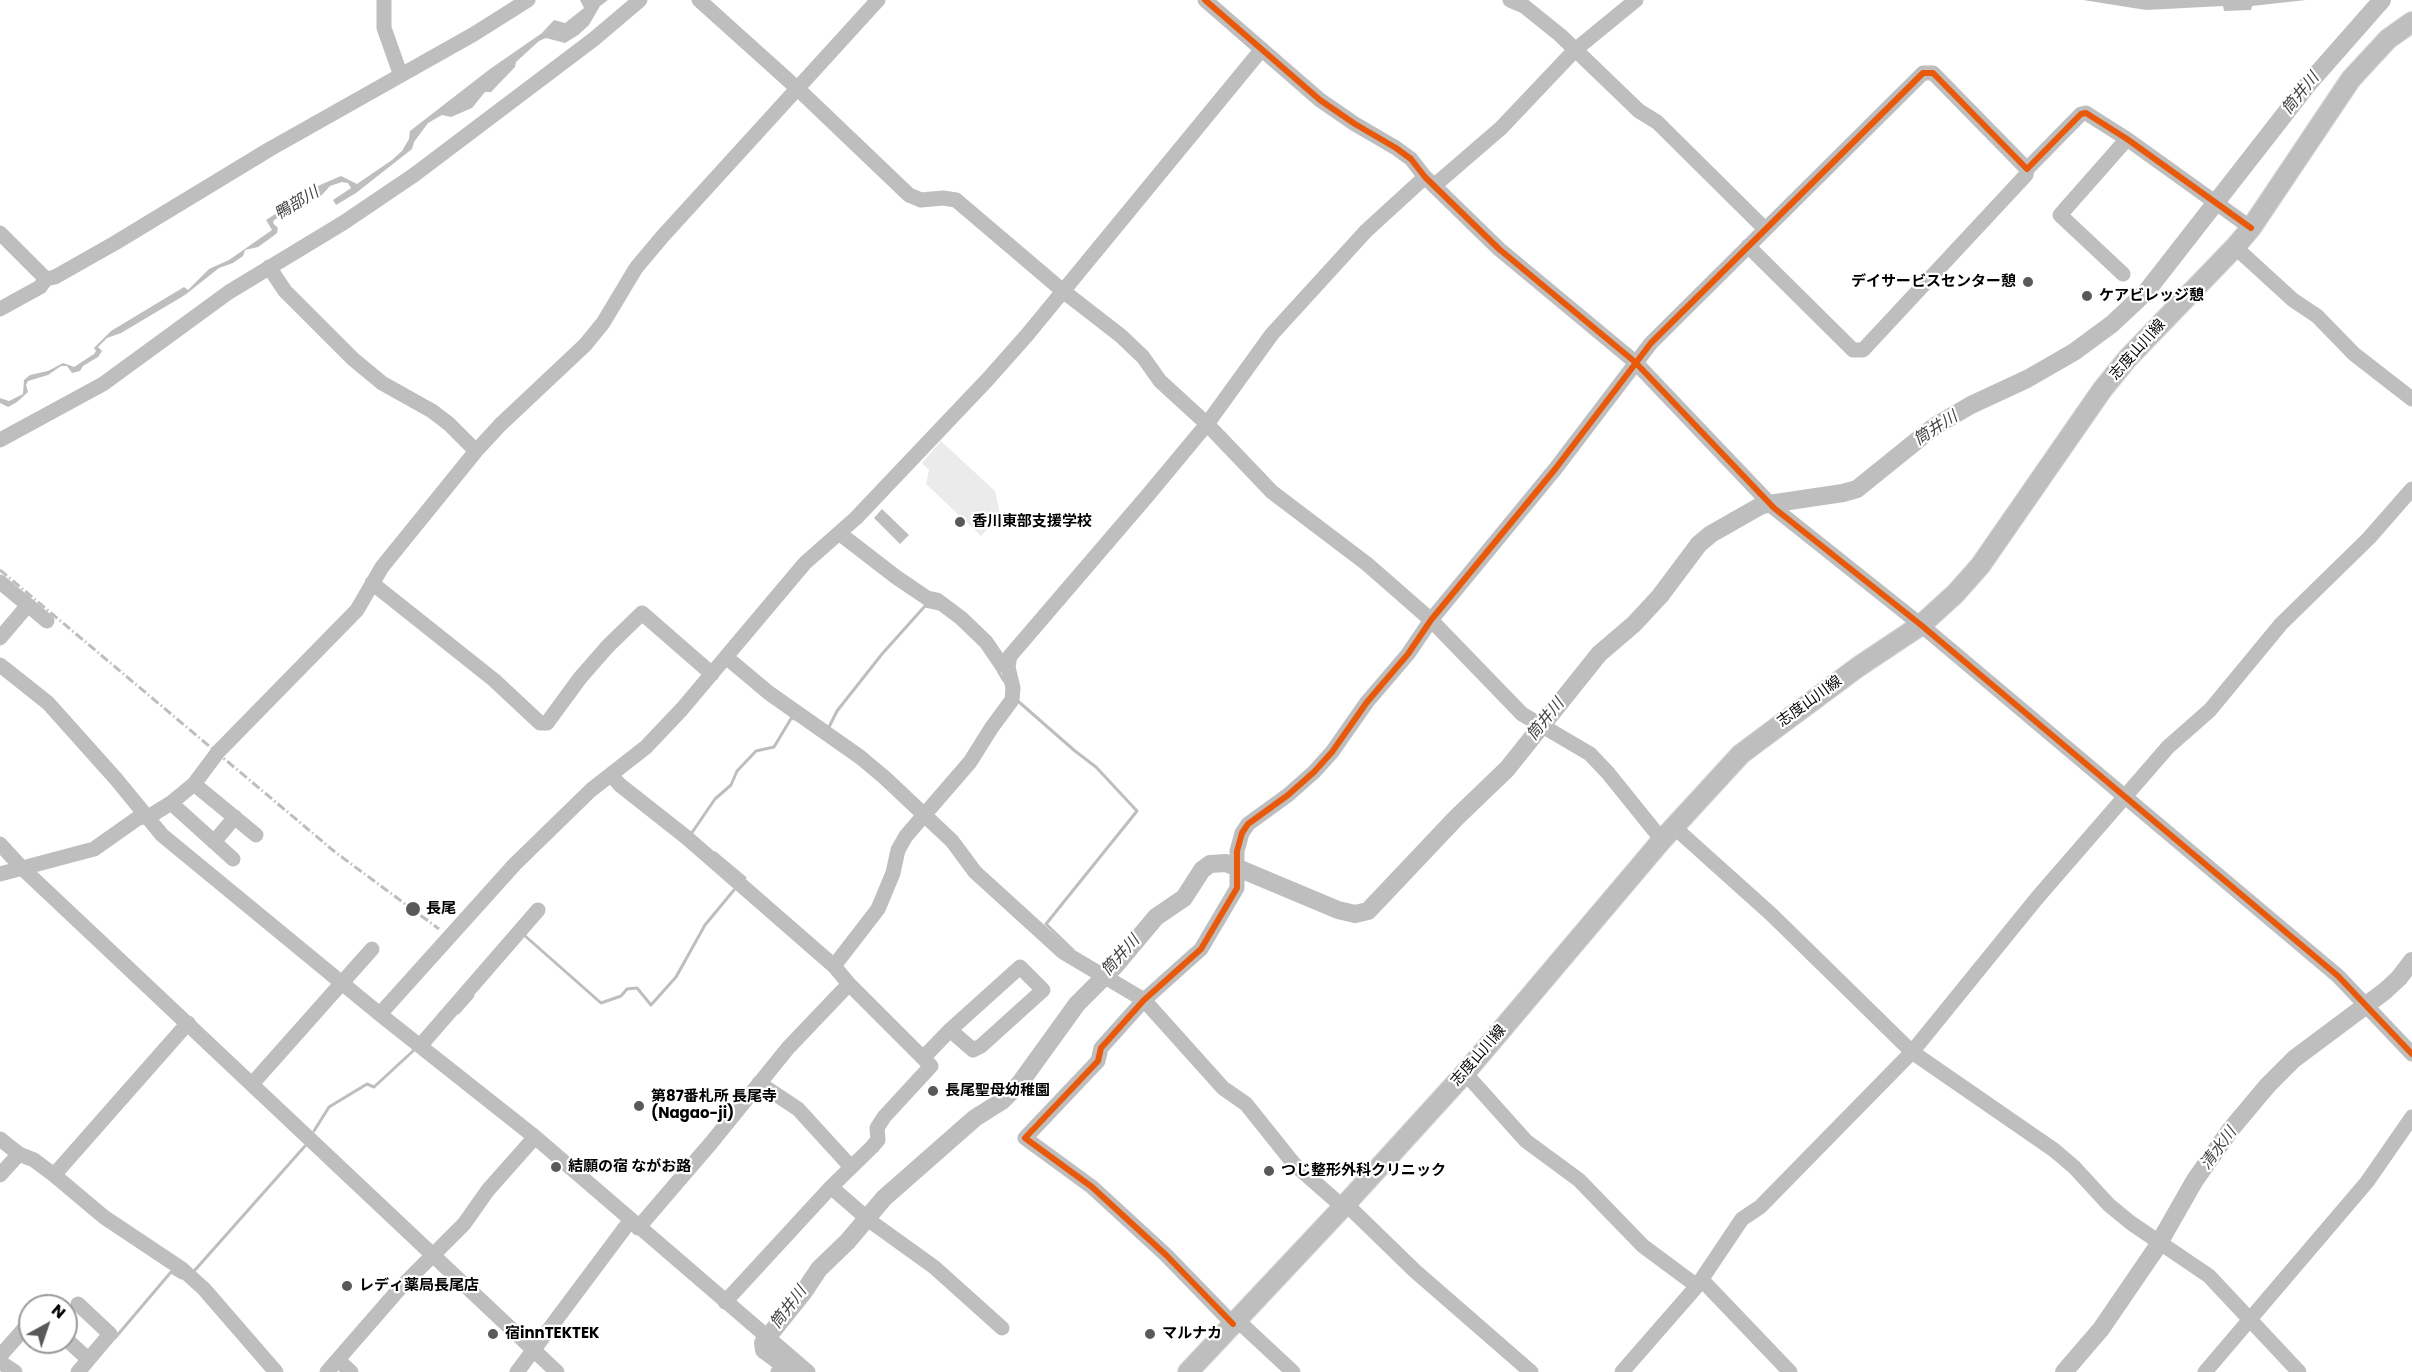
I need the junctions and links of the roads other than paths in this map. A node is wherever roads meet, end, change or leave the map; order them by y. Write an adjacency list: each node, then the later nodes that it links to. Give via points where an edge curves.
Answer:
1 (384, 0): 12 (street, via 384,28)
2 (528, 0): 12 (street)
3 (639, 0): 22 (street, via 594,39 414,175)
4 (699, 0): 13 (street)
5 (878, 0): 13 (street)
6 (1205, 0): 10 (street)
7 (1510, 0): 11 (street, via 1524,6)
8 (1636, 0): 11 (street)
9 (2412, 22): 17 (main road, 志度山川線, via 2388,39 2351,79)
10 (1262, 49): 16 (street, via 1320,100 1411,159); 25 (street)
11 (1575, 50): 16 (street, via 1501,128); 18 (street, via 1639,111 1657,122)
12 (400, 73): 24 (street, via 115,243)
13 (798, 89): 25 (street, via 909,195 921,200 956,200); 31 (street, via 643,260 585,345)
14 (2127, 139): 15 (street, via 2086,113 2081,114); 17 (street); 23 (street, via 2060,215)
15 (2027, 169): 18 (street, via 1933,73 1923,73); 20 (street, via 2026,175 1863,350 1853,350)
16 (1430, 181): 27 (street, via 1527,274); 29 (street, via 1366,231 1272,334)
17 (2251, 228): 21 (main road, 志度山川線)
18 (1765, 229): 20 (street)
19 (0, 233): 24 (street)
20 (1748, 246): 27 (street)
21 (2235, 248): 28 (street, via 2293,300 2317,316 2354,354); 39 (main road, 志度山川線, via 2128,358 2086,411 1980,566)
22 (270, 267): 30 (street, via 229,292 103,384); 31 (street, via 285,291 353,359 382,383 432,411)
23 (2123, 274)
24 (46, 279): 26 (street, via 40,287)
25 (1063, 291): 29 (street, via 1121,336 1160,381); 33 (street, via 988,379)
26 (0, 309)
27 (1635, 362): 37 (street, via 1557,468); 39 (street, via 1770,503)
28 (2412, 399)
29 (1207, 424): 37 (street, via 1272,492 1340,542); 43 (street, via 1028,632 1010,656)
30 (0, 440)
31 (476, 451): 35 (street)
32 (2412, 489): 47 (street, via 2369,538 2280,624 2210,710 2168,747)
33 (838, 533): 41 (street, via 805,563); 43 (street, via 896,577 962,618 1001,664)
34 (0, 582): 36 (street)
35 (372, 583): 44 (street, via 494,680 540,723 547,723 580,678 642,613); 46 (street, via 357,610 218,752)
36 (28, 605): 38 (street); 40 (street)
37 (1431, 620): 52 (street, via 1522,714 1590,754); 64 (street, via 1332,752 1288,795 1248,824 1237,851 1237,888 1233,898 1201,949)
38 (47, 621)
39 (1921, 625): 47 (street); 52 (main road, 志度山川線, via 1741,754)
40 (0, 638)
41 (726, 657): 44 (street); 49 (street, via 777,699 860,756)
42 (0, 665): 50 (street, via 48,704)
43 (1008, 667): 49 (street, via 1014,688 1012,700 970,762)
44 (712, 674): 45 (street, via 646,747)
45 (611, 775): 61 (street); 65 (street, via 515,864)
46 (194, 784): 48 (street); 51 (street)
47 (2126, 796): 69 (street); 70 (street, via 2338,976)
48 (171, 803): 50 (street); 54 (street)
49 (924, 814): 61 (street, via 898,850 878,909); 64 (street, via 952,841 975,872 1063,952)
50 (145, 817): 57 (street, via 94,849); 62 (street)
51 (235, 817): 53 (street); 54 (street)
52 (1668, 834): 69 (street, via 1763,907); 72 (main road, 志度山川線)
53 (256, 835)
54 (214, 842): 56 (street)
55 (0, 844): 57 (street)
56 (233, 859)
57 (22, 868): 58 (street); 66 (street)
58 (0, 874)
59 (538, 910): 68 (street)
60 (372, 949): 62 (street)
61 (834, 966): 63 (street)
62 (344, 983): 65 (street); 74 (street)
63 (849, 984): 71 (street); 73 (street)
64 (1144, 1000): 83 (street, via 1223,1088 1246,1104 1294,1164); 90 (street, via 1101,1047 1098,1061 1025,1138 1092,1187)
65 (380, 1014): 68 (street)
66 (188, 1023): 74 (street); 81 (street)
67 (950, 1030): 67 (street, via 973,1050 1043,990 1020,967); 71 (street)
68 (420, 1046): 76 (street)
69 (1912, 1052): 86 (street, via 1760,1207 1742,1219); 89 (street, via 2054,1150 2109,1205 2209,1276)
70 (2412, 1054)
71 (923, 1058): 79 (street, via 931,1066 884,1117 878,1128 878,1140)
72 (1465, 1073): 83 (main road, 志度山川線); 86 (street, via 1526,1141 1579,1180 1643,1246)
73 (759, 1083): 79 (street, via 798,1109); 84 (street, via 711,1143)
74 (252, 1084): 85 (street)
75 (2412, 1117): 89 (street, via 2367,1182)
76 (535, 1137): 84 (street); 85 (street)
77 (0, 1139): 78 (street)
78 (19, 1154): 80 (street); 81 (street)
79 (851, 1167): 82 (street)
80 (0, 1175)
81 (54, 1175): 102 (street, via 104,1217 182,1269)
82 (831, 1187): 87 (street); 91 (street, via 866,1218 934,1267)
83 (1344, 1205): 90 (main road, 志度山川線); 110 (street)
84 (634, 1224): 87 (street); 93 (street)
85 (433, 1256): 93 (street); 97 (street)
86 (1700, 1283): 111 (street); 112 (street)
87 (725, 1302): 99 (street, via 771,1339)
88 (78, 1304): 96 (street, via 110,1334)
89 (2249, 1321): 113 (street); 114 (street)
90 (1235, 1322): 108 (main road, 志度山川線); 109 (street)
91 (1002, 1328)
92 (18, 1336): 95 (street)
93 (533, 1349): 105 (street); 106 (street)
94 (78, 1350): 96 (street)
95 (0, 1356)
96 (88, 1359): 101 (street)
97 (338, 1359): 103 (street); 104 (street)
98 (0, 1362): 100 (street)
99 (783, 1365): 107 (street)
100 (15, 1372)
101 (78, 1372)
102 (276, 1372)
103 (327, 1372)
104 (351, 1372)
105 (517, 1372)
106 (557, 1372)
107 (808, 1372)
108 (1188, 1372)
109 (1293, 1372)
110 (1531, 1372)
111 (1622, 1372)
112 (1790, 1372)
113 (2205, 1372)
114 (2299, 1372)

